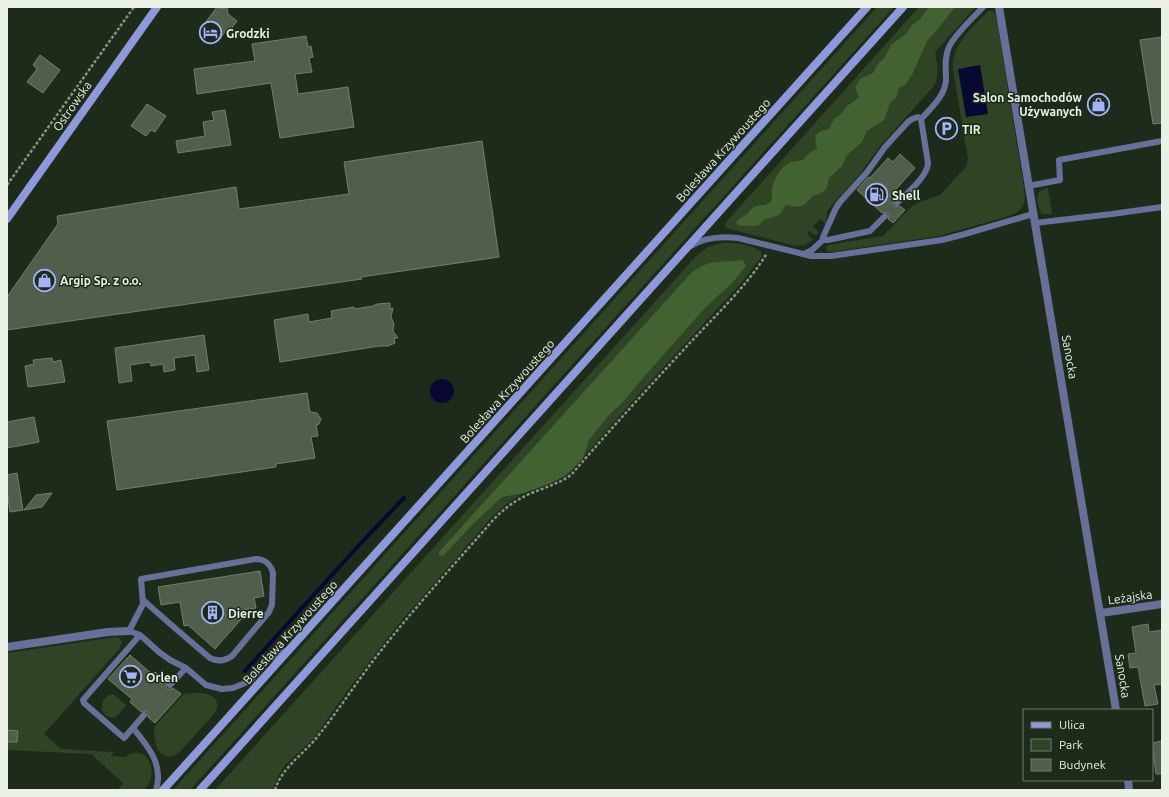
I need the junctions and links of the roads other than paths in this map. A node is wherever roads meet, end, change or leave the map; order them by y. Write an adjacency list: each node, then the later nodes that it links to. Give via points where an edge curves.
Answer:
1 (157, 7): 13 (main road, Ostrowska)
2 (867, 7): 24 (main road, Bolesława Krzywoustego)
3 (903, 7): 16 (main road)
4 (983, 7): 6 (lane, via 951,43 946,55 944,89)
5 (999, 7): 8 (street, Sanocka)
6 (921, 119): 9 (lane, via 928,168); 15 (lane, via 918,117 908,122 840,202 822,237)
7 (1162, 141): 8 (lane, via 1059,160 1060,180)
8 (1028, 186): 11 (street, Sanocka)
9 (897, 203)
10 (1162, 207): 14 (lane)
11 (1033, 214): 14 (street, Sanocka); 17 (lane, via 942,240 831,256)
12 (885, 216): 15 (lane, via 870,231)
13 (7, 219)
14 (1035, 223): 20 (street, Sanocka)
15 (823, 240): 17 (lane)
16 (686, 249): 17 (lane, via 706,239 729,237); 32 (main road)
17 (804, 254)
18 (143, 600): 18 (lane, via 141,579 256,559 266,562 273,573 272,605 269,612 232,656 221,661 210,658); 21 (lane, via 142,608)
19 (1162, 604): 20 (street, Leżajska)
20 (1101, 613): 27 (street, Sanocka)
21 (129, 631): 22 (lane); 23 (street)
22 (140, 635): 25 (lane, via 170,660); 29 (lane, via 83,700 124,738)
23 (7, 647)
24 (291, 649): 25 (lane, via 268,660 250,681 233,688 222,689 206,685); 31 (main road, Bolesława Krzywoustego)
25 (186, 668): 26 (lane)
26 (170, 685)
27 (1116, 709)
28 (144, 715): 29 (lane)
29 (133, 728): 30 (lane, via 157,764 159,779)
30 (156, 790)
31 (163, 790)
32 (200, 790)

